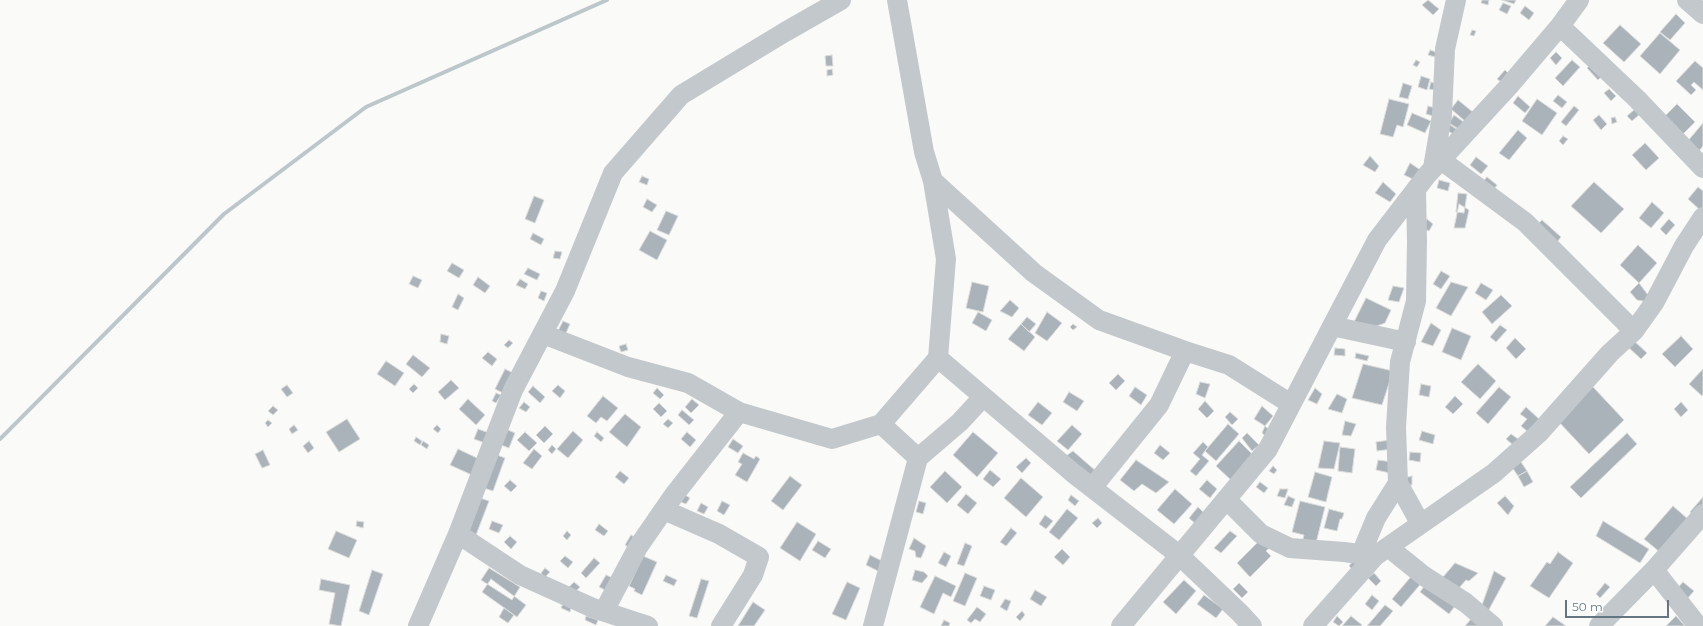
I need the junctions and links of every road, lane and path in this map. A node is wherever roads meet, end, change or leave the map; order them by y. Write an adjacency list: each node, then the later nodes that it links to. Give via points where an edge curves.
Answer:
1 (841, 0): 15 (street, via 681,95 613,173 565,291)
2 (897, 0): 10 (street, via 924,152)
3 (1456, 0): 8 (street, via 1444,49 1442,115)
4 (1579, 0): 7 (street)
5 (1687, 0): 6 (street)
6 (1703, 14)
7 (1560, 26): 8 (street); 9 (street, via 1637,99)
8 (1437, 164): 11 (street); 14 (street, via 1525,222)
9 (1703, 168)
10 (933, 181): 17 (street, via 1034,273 1099,320); 18 (street, via 946,258)
11 (1416, 189): 13 (street, via 1377,240); 16 (street, via 1416,301)
12 (1703, 217): 14 (street, via 1684,246 1654,303)
13 (1332, 326): 16 (street); 20 (street)
14 (1634, 331): 29 (street, via 1610,353 1539,433 1494,473)
15 (543, 334): 21 (street, via 628,367 688,383); 30 (street, via 513,390)
16 (1406, 342): 24 (street, via 1400,362 1396,427)
17 (1185, 351): 20 (street, via 1229,365); 25 (street, via 1158,405)
18 (938, 358): 19 (street); 22 (street)
19 (983, 397): 23 (street, via 960,422); 25 (street)
20 (1291, 404): 26 (street, via 1268,449)
21 (739, 412): 22 (street, via 832,439); 27 (street)
22 (881, 424): 23 (street)
23 (918, 458): 38 (street)
24 (1398, 483): 29 (street); 31 (street, via 1376,518)
25 (1092, 488): 32 (street)
26 (1226, 499): 31 (street, via 1261,534 1290,548); 32 (street)
27 (664, 510): 34 (street, via 638,547); 37 (street, via 719,534 759,557 753,575)
28 (1703, 514): 33 (street)
29 (1420, 524): 31 (street)
30 (458, 534): 34 (street, via 520,575); 35 (street)
31 (1375, 552): 41 (street); 42 (street, via 1424,576 1466,603)
32 (1179, 556): 39 (street); 40 (street)
33 (1654, 570): 43 (street); 44 (street)
34 (606, 617): 36 (street)
35 (418, 626)
36 (648, 626)
37 (721, 626)
38 (872, 626)
39 (1121, 626)
40 (1252, 626)
41 (1313, 626)
42 (1493, 626)
43 (1599, 626)
44 (1698, 626)

